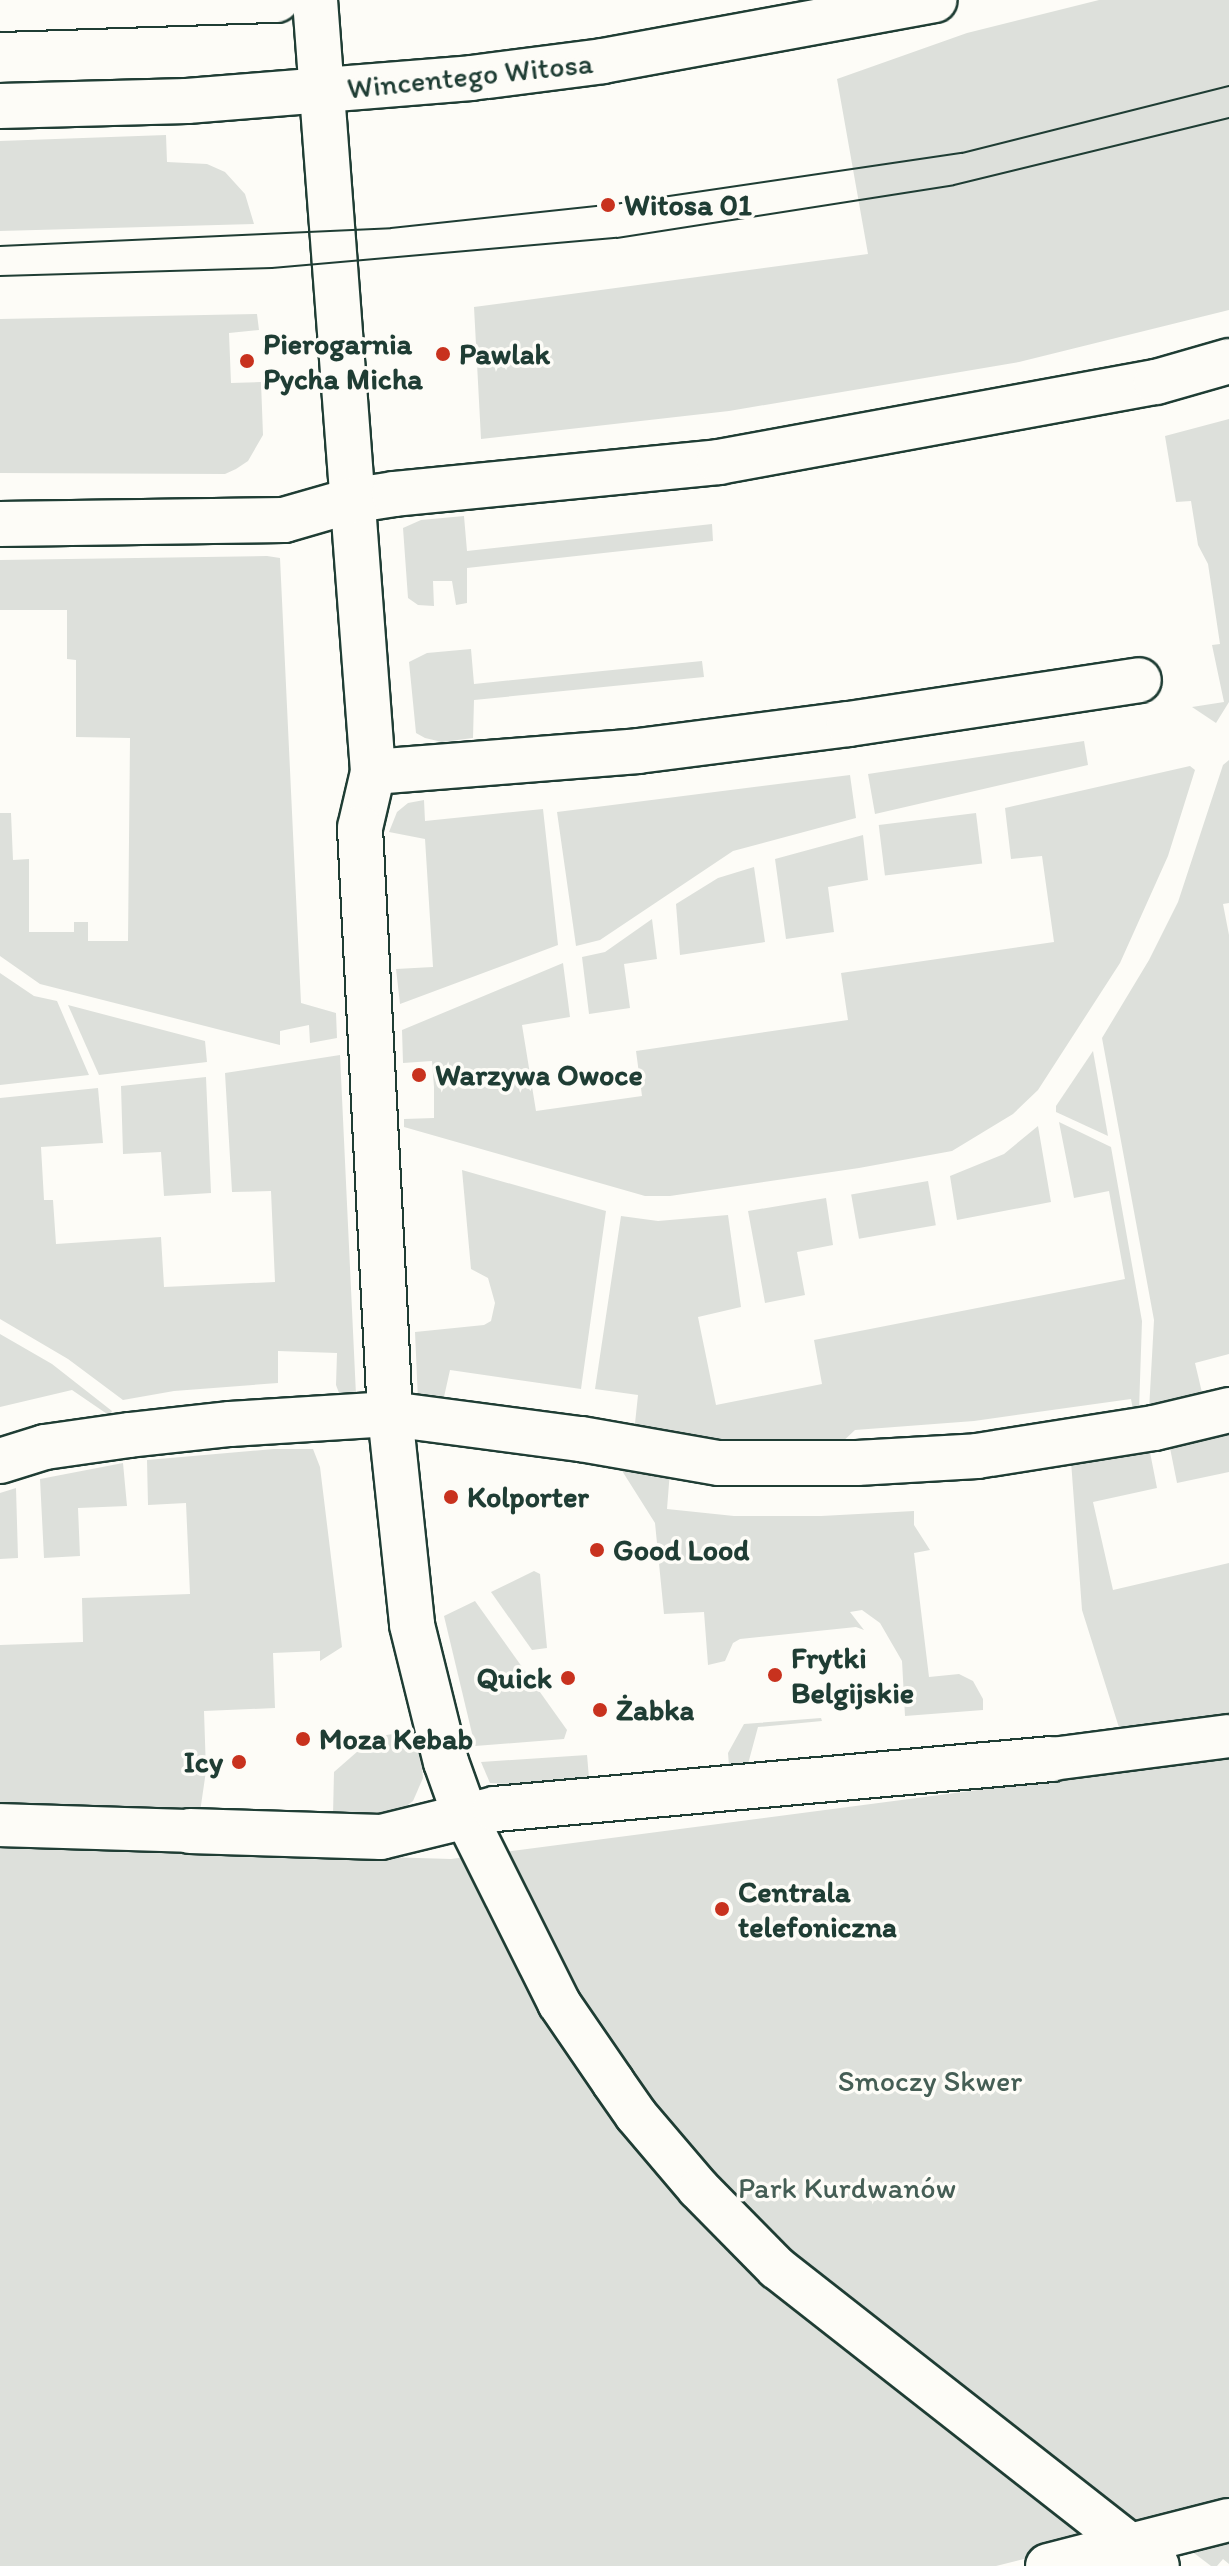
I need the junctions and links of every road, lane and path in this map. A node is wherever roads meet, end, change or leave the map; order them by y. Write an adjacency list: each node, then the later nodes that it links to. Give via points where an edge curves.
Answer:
1 (277, 0): 4 (street)
2 (315, 0): 5 (street)
3 (934, 0): 5 (street, Wincentego Witosa, via 603,61)
4 (0, 9)
5 (322, 92): 6 (street, Wincentego Witosa); 8 (street)
6 (0, 106)
7 (1229, 361): 8 (street, via 1156,382 719,462)
8 (350, 501): 9 (street, via 284,520); 11 (street)
9 (0, 524)
10 (1139, 680): 11 (street, via 638,751)
11 (373, 772): 13 (street, via 360,828)
12 (1229, 1410): 13 (street, via 1154,1428 977,1456 857,1463 719,1463)
13 (390, 1414): 14 (street, via 129,1435 45,1447); 17 (street, via 412,1625 446,1762)
14 (0, 1461)
15 (1229, 1736): 16 (street)
16 (1052, 1759): 17 (street)
17 (465, 1815): 19 (street, via 381,1837); 21 (street, via 559,2003 636,2115 699,2189 777,2268)
18 (0, 1825): 19 (street)
19 (190, 1831)
20 (1229, 2520): 21 (street)
21 (1143, 2555): 22 (street)
22 (1048, 2566)

